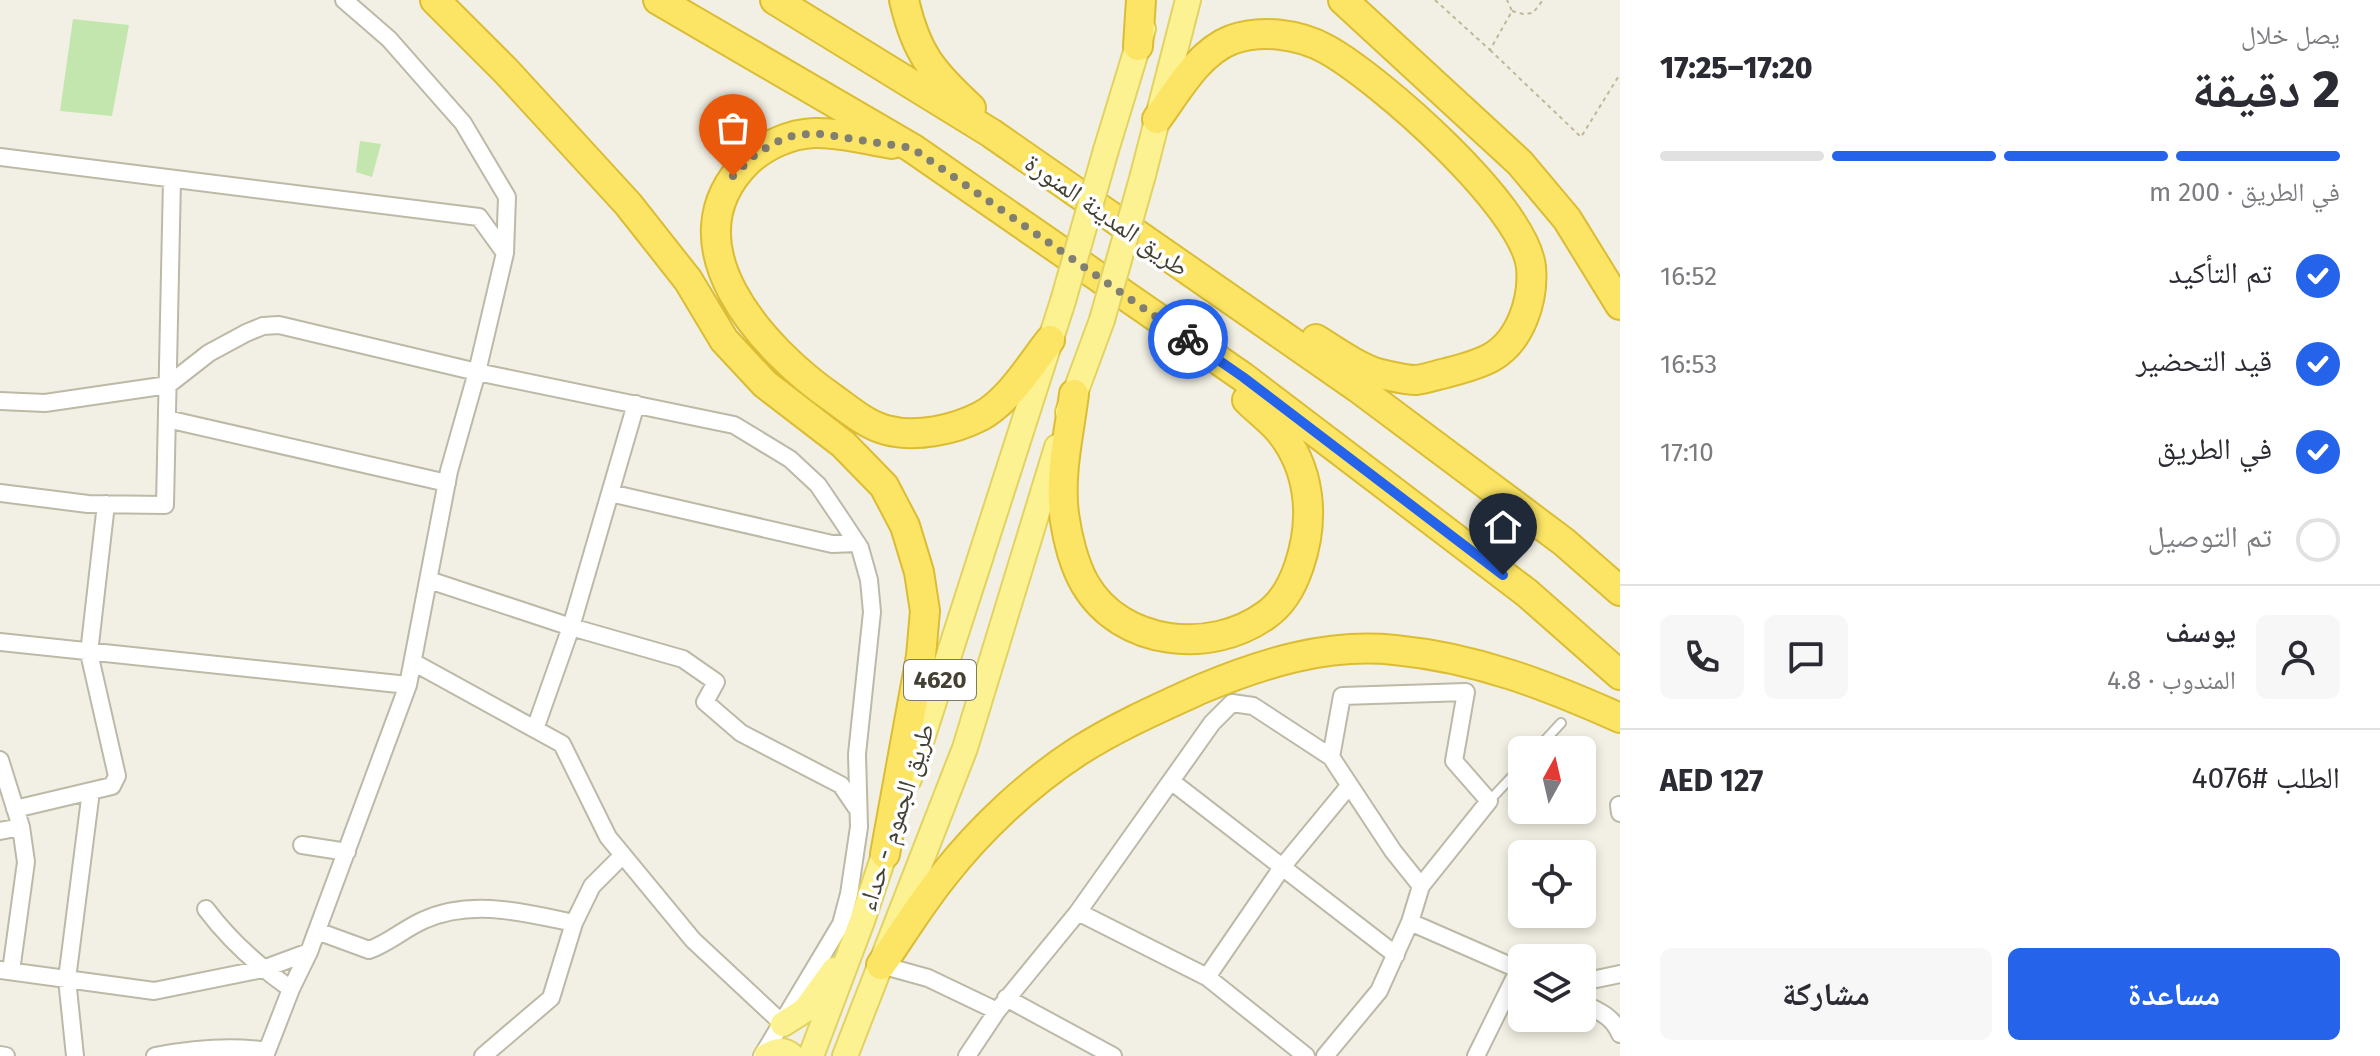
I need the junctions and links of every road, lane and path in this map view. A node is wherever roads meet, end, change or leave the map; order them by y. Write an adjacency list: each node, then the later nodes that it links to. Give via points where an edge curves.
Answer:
1 (344, 0): 23 (street, via 389,39 463,123 507,197)
2 (435, 0): 65 (highway, via 628,204 688,280 724,340 765,384 843,444 884,486 898,512 919,572 925,611)
3 (658, 0): 18 (highway)
4 (775, 0): 20 (highway, طريق المدينة المنورة)
5 (904, 0): 20 (highway, via 929,66)
6 (1141, 0): 14 (highway)
7 (1152, 0): 14 (main road, طريق الجموم - حداء)
8 (1188, 0): 17 (main road, طريق الجموم - حداء)
9 (1343, 0): 24 (highway, via 1520,163 1567,219)
10 (1435, 0): 15 (path)
11 (1507, 0): 13 (path)
12 (1543, 0): 13 (path, via 1533,13)
13 (1511, 12): 15 (path)
14 (1138, 46): 26 (main road, طريق الجموم - حداء / 4620, bridge)
15 (1490, 50): 16 (path, via 1581,137)
16 (1620, 74)
17 (1157, 119): 22 (highway, via 1204,58 1230,41 1290,36 1325,49 1380,88 1462,161 1511,219 1531,264 1530,300 1518,330 1494,356 1417,380 1377,373); 29 (main road, طريق الجموم - حداء / 4620, bridge, via 1102,320)
18 (912, 148): 25 (highway); 26 (highway, via 814,133 786,137 757,153 733,176 718,211 716,242 726,283 759,334 800,376 857,415 886,430 914,432 940,430 984,415)
19 (0, 157): 21 (street)
20 (1028, 159): 22 (highway, طريق المدينة المنورة)
21 (172, 180): 23 (street, via 479,217); 28 (street)
22 (1149, 244): 39 (highway, طريق المدينة المنورة, via 1358,388 1564,542)
23 (505, 253): 27 (street)
24 (1620, 305)
25 (1155, 316): 29 (highway, via 1278,429 1297,460 1310,502 1308,541 1293,585 1269,614 1237,632 1174,639 1149,634 1101,605 1084,583 1064,515 1063,473); 44 (highway, via 1527,593)
26 (1050, 340): 65 (main road, طريق الجموم - حداء / 4620)
27 (477, 372): 28 (street, via 279,325 263,326 209,353); 31 (street); 33 (street)
28 (168, 385): 30 (street, via 45,403); 32 (street)
29 (1074, 394): 77 (main road, طريق الجموم - حداء / 4620, via 965,748)
30 (0, 401)
31 (636, 404): 35 (street); 37 (street, via 734,425 760,439 818,485)
32 (167, 419): 33 (street); 36 (street, via 165,505)
33 (447, 483): 38 (street)
34 (0, 493): 36 (street)
35 (610, 493): 37 (street, via 832,544); 40 (street)
36 (106, 504): 42 (street)
37 (857, 543): 58 (street, via 872,612)
38 (429, 580): 40 (street); 43 (street)
39 (1620, 591)
40 (571, 627): 48 (street); 58 (street, via 683,659 716,682 705,702 741,733 841,785)
41 (0, 642): 42 (street)
42 (89, 653): 45 (street); 55 (street, via 117,776 112,786)
43 (413, 662): 45 (street); 48 (street)
44 (1620, 675)
45 (408, 685): 64 (street)
46 (1620, 718): 77 (highway, via 1537,681 1445,658 1354,649 1289,657 1150,711 1077,752 1033,785 944,875)
47 (1561, 723): 49 (lane)
48 (535, 729): 66 (street, via 562,744 608,837)
49 (1549, 736)
50 (1331, 757): 52 (street, via 1253,706 1232,703); 54 (street); 56 (street, via 1342,696 1466,692 1454,761)
51 (0, 760): 59 (street)
52 (1171, 781): 67 (street); 70 (street)
53 (1508, 781): 56 (lane)
54 (1349, 786): 67 (street); 68 (street)
55 (91, 791): 59 (street); 83 (street)
56 (1489, 801): 68 (street)
57 (1619, 805): 60 (street)
58 (856, 807): 89 (street, via 859,827 841,924)
59 (15, 809): 61 (street)
60 (1620, 813)
61 (21, 827): 62 (street); 80 (street, via 26,862)
62 (0, 831)
63 (302, 845): 64 (street)
64 (347, 852): 73 (street)
65 (885, 854): 74 (main road, طريق الجموم - حداء / 4620)
66 (623, 855): 72 (street, via 592,886); 89 (street, via 693,940)
67 (1283, 866): 76 (street); 82 (street)
68 (1421, 886): 71 (street)
69 (206, 909): 79 (street, via 225,935)
70 (1078, 912): 82 (street); 87 (street)
71 (1410, 922): 76 (street); 78 (street)
72 (574, 923): 73 (street, via 503,909 452,910 369,950); 92 (street, via 551,998)
73 (317, 931): 75 (street)
74 (857, 935): 89 (main road, via 805,1010); 97 (main road, طريق الجموم - حداء / 4620)
75 (309, 952): 79 (street); 85 (street)
76 (1396, 955): 102 (street, via 1379,991)
77 (881, 965): 87 (street); 98 (main road, طريق الجموم - حداء / 4620)
78 (1508, 965)
79 (263, 969): 83 (street, via 154,991); 85 (street)
80 (6, 970): 83 (street)
81 (1620, 974): 84 (street)
82 (1207, 977): 101 (street)
83 (67, 979): 93 (street)
84 (1596, 979)
85 (291, 989): 91 (street)
86 (1508, 993): 103 (street)
87 (1002, 1004): 99 (street); 100 (street)
88 (1596, 1010): 90 (street, via 1610,1018)
89 (783, 1024): 95 (street)
90 (1620, 1034)
91 (266, 1054): 94 (street, via 243,1047)
92 (485, 1055)
93 (75, 1056)
94 (155, 1056)
95 (764, 1056): 96 (main road, via 774,1051)
96 (792, 1056)
97 (811, 1056)
98 (845, 1056)
99 (967, 1056)
100 (1113, 1056)
101 (1306, 1056)
102 (1325, 1056)
103 (1476, 1056)

